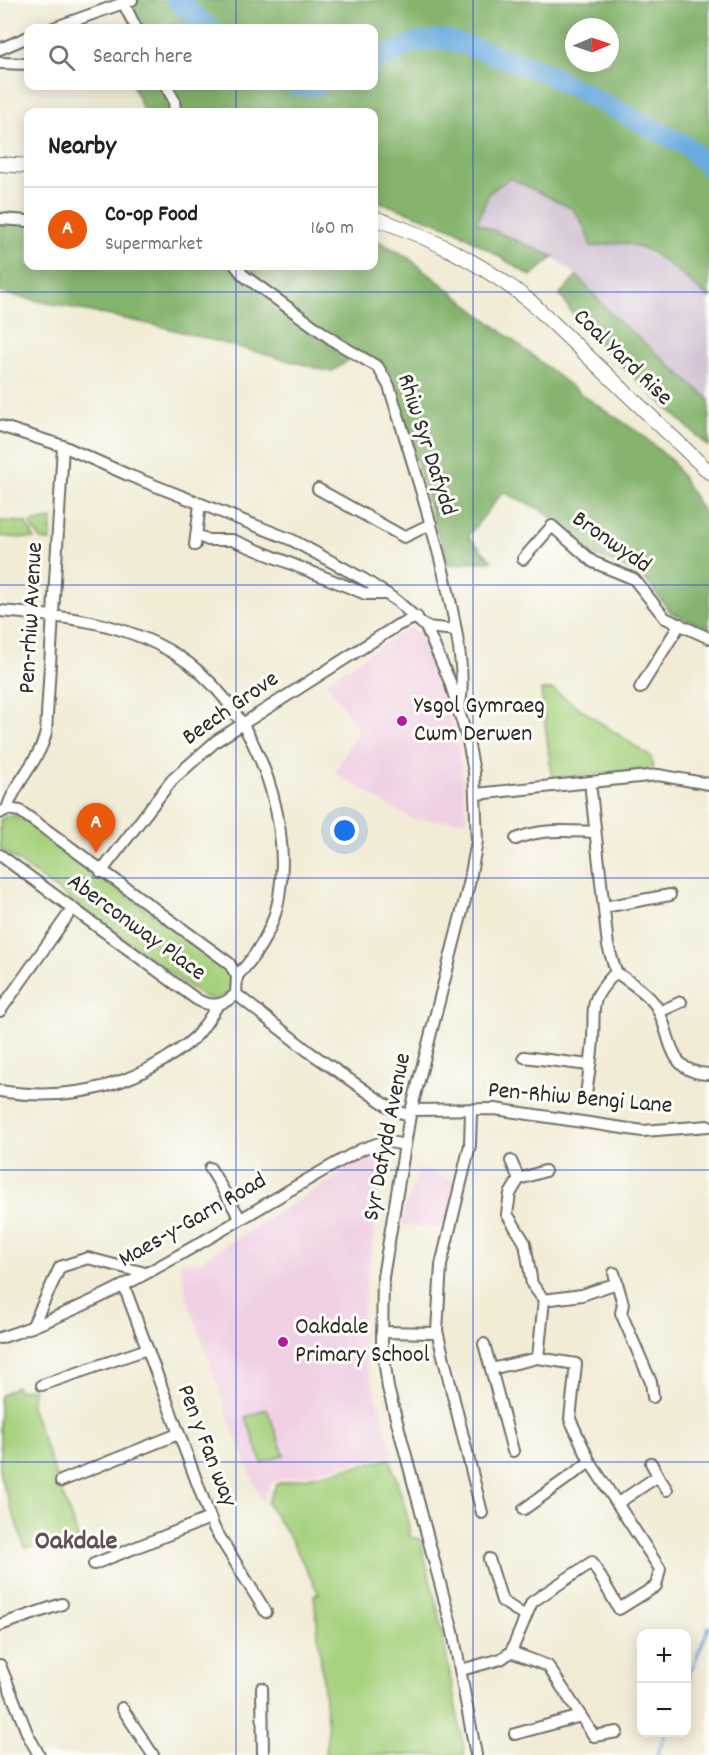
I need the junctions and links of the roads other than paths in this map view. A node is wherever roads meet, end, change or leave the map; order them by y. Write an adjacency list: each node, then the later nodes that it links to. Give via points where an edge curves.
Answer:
1 (128, 2): 2 (street); 3 (street)
2 (65, 24)
3 (135, 24)
4 (24, 40): 5 (street)
5 (0, 49)
6 (0, 63): 7 (street)
7 (24, 64)
8 (168, 90): 9 (street)
9 (175, 108)
10 (0, 164): 11 (main road)
11 (24, 166)
12 (0, 219): 14 (street)
13 (378, 220): 18 (main road, Coal Yard Rise, via 455,251 507,283)
14 (24, 221)
15 (240, 270): 21 (street, Rhiw Syr Dafydd, via 328,337 378,367 389,386)
16 (0, 426): 17 (street)
17 (63, 446): 20 (street); 25 (street, Pen-rhiw Avenue)
18 (709, 472)
19 (318, 489): 21 (street, via 404,537)
20 (200, 504): 23 (street, via 292,540); 23 (street, via 196,540 232,540 366,594)
21 (431, 524): 29 (street, Rhiw Syr Dafydd)
22 (523, 559): 27 (street, Bronwydd, via 552,526 593,562 634,579 664,618)
23 (387, 594): 26 (street)
24 (0, 610): 25 (street)
25 (53, 615): 33 (street, via 107,625 174,653 215,686); 37 (street, Pen-rhiw Avenue, via 44,744)
26 (417, 617): 28 (street); 33 (street, Beech Grove, via 398,625)
27 (680, 624): 30 (street, Bronwydd); 31 (street)
28 (426, 627): 29 (street); 32 (street, Syr Dafydd Avenue)
29 (456, 630): 32 (street, Rhiw Syr Dafydd, via 463,686)
30 (709, 638)
31 (640, 687)
32 (458, 709): 36 (street, Syr Dafydd Avenue, via 468,741)
33 (241, 724): 41 (street, Beech Grove, via 172,780); 46 (street, via 271,788 282,860 279,899 273,917 260,948)
34 (590, 782): 35 (street, via 658,775); 36 (street); 38 (street)
35 (709, 784)
36 (476, 794): 58 (street, Syr Dafydd Avenue, via 474,861)
37 (4, 811): 41 (street, Aberconway Place, via 20,811)
38 (595, 832): 39 (street, via 557,831); 43 (street)
39 (516, 839)
40 (0, 855): 44 (street, Aberconway Place)
41 (101, 872): 46 (street, Aberconway Place, via 229,963)
42 (670, 895): 43 (street)
43 (604, 907): 45 (street, via 608,946)
44 (73, 908): 49 (street, Aberconway Place, via 196,999); 50 (street)
45 (616, 972): 51 (street); 53 (street, via 594,1001)
46 (237, 976): 47 (street, Aberconway Place)
47 (236, 994): 49 (street, Aberconway Place); 58 (street, via 308,1052 395,1112)
48 (681, 1002): 51 (street)
49 (218, 1005): 55 (street, via 186,1045 139,1074 113,1084 49,1096)
50 (0, 1011)
51 (659, 1012): 54 (street, via 678,1062 697,1074)
52 (524, 1057): 53 (street)
53 (589, 1065): 56 (street)
54 (709, 1074)
55 (0, 1091)
56 (586, 1095)
57 (471, 1112): 58 (street, Pen-Rhiw Bengi Lane); 59 (street, Pen-Rhiw Bengi Lane, via 495,1109 643,1131); 71 (street, via 471,1145 441,1265)
58 (411, 1113): 60 (street, Syr Dafydd Avenue)
59 (709, 1126)
60 (405, 1145): 65 (street, Maes-y-Garn Road, via 385,1141 362,1149); 70 (street, Syr Dafydd Avenue, via 383,1277)
61 (511, 1161): 64 (street)
62 (210, 1168): 65 (street)
63 (545, 1171): 64 (street)
64 (519, 1179): 68 (street, via 510,1194 507,1214 525,1243 532,1284)
65 (240, 1218): 66 (street, Maes-y-Garn Road)
66 (145, 1274): 67 (street, Maes-y-Garn Road); 69 (street, via 88,1258 60,1267)
67 (124, 1286): 69 (street, Maes-y-Garn Road); 74 (street, Pen y Fan way)
68 (544, 1300): 75 (street); 78 (street, via 582,1295 615,1278 623,1304 621,1313 651,1382)
69 (32, 1327): 72 (street, Maes-y-Garn Road)
70 (382, 1332): 71 (street); 98 (street, Syr Dafydd Avenue, via 388,1388)
71 (437, 1332): 88 (street)
72 (0, 1338)
73 (484, 1344): 76 (street)
74 (147, 1349): 77 (street); 79 (street, Pen y Fan way)
75 (538, 1358): 76 (street); 81 (street, via 576,1364 570,1419)
76 (491, 1370): 80 (street)
77 (42, 1385)
78 (653, 1398)
79 (178, 1434): 84 (street); 89 (street, Pen y Fan way)
80 (513, 1451)
81 (590, 1462): 86 (street); 87 (street)
82 (651, 1463): 83 (street)
83 (658, 1476): 85 (street); 86 (street)
84 (61, 1481)
85 (667, 1490)
86 (618, 1503): 94 (street, via 660,1569 656,1586 619,1609 592,1562 532,1602)
87 (524, 1509)
88 (482, 1513)
89 (210, 1518): 91 (street); 93 (street, Pen y Fan way)
90 (489, 1559): 94 (street, via 502,1601)
91 (94, 1564)
92 (62, 1604): 95 (street)
93 (266, 1612)
94 (525, 1616): 96 (street)
95 (0, 1625)
96 (511, 1652): 98 (street, via 501,1659); 101 (street, via 548,1666)
97 (0, 1665): 104 (street)
98 (460, 1670): 107 (street, Syr Dafydd Avenue)
99 (262, 1688): 106 (street)
100 (122, 1708): 105 (street)
101 (581, 1716): 102 (street, via 594,1736); 103 (street)
102 (617, 1732)
103 (515, 1734)
104 (39, 1755)
105 (153, 1755)
106 (263, 1755)
107 (476, 1755)

